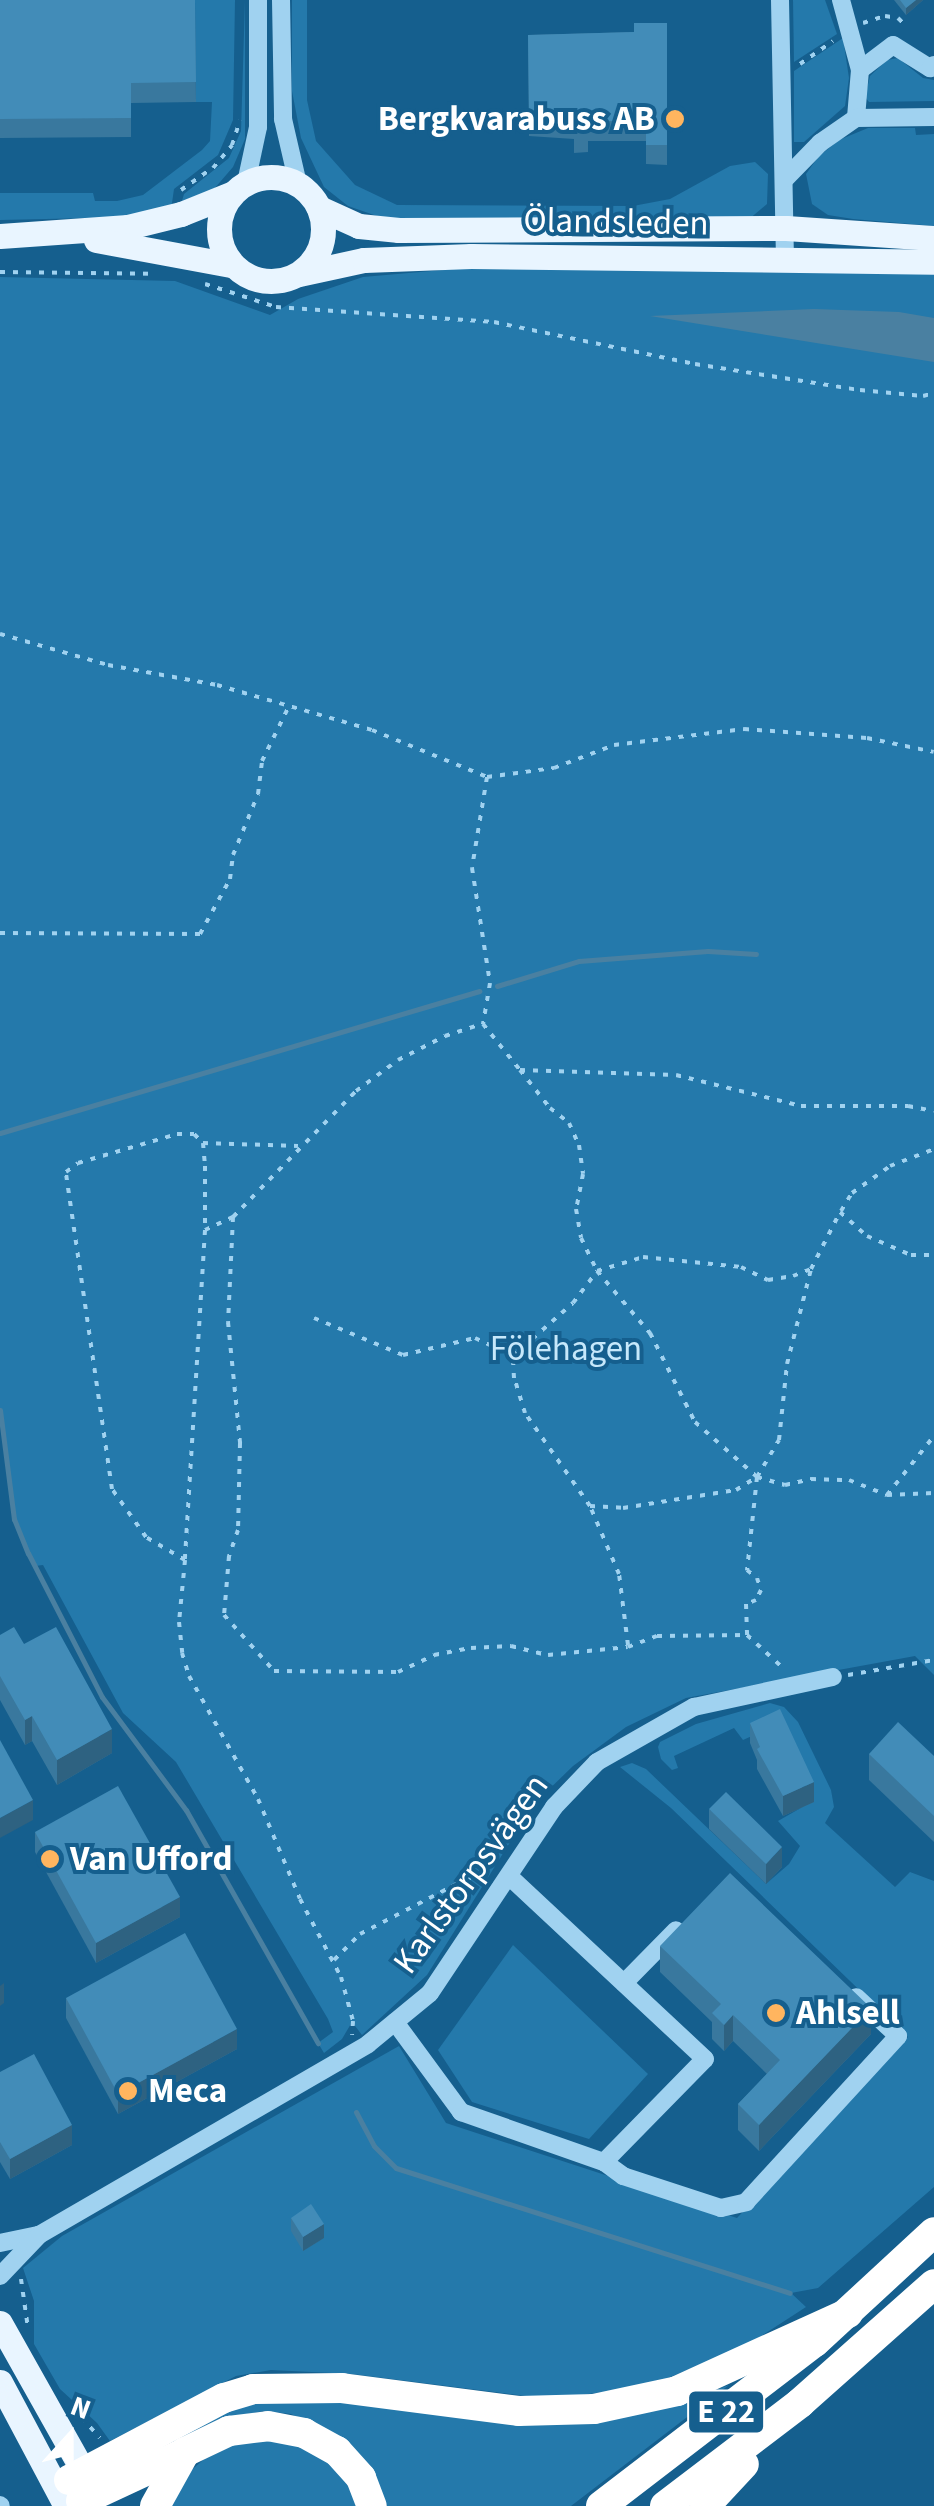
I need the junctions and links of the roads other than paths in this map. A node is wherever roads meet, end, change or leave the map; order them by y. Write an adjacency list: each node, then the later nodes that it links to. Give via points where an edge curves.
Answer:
1 (258, 0): 11 (street, via 258,127)
2 (280, 0): 10 (street, via 283,118)
3 (780, 0): 9 (street)
4 (841, 0): 6 (street)
5 (934, 65): 6 (street, via 893,45)
6 (860, 70): 8 (street)
7 (934, 117): 8 (street)
8 (856, 118): 9 (street)
9 (786, 178): 13 (street)
10 (298, 184): 11 (main road, Ölandsleden, via 278,177); 12 (main road, Ölandsleden)
11 (238, 188): 14 (main road, Ölandsleden, via 181,214); 17 (main road, via 222,208 218,231)
12 (319, 208): 13 (main road, Ölandsleden, via 359,226 400,230); 20 (main road, via 323,237)
13 (786, 228): 16 (main road, Ölandsleden); 18 (street)
14 (56, 235): 15 (main road, Ölandsleden); 17 (main road, Ölandsleden, via 125,243 183,239)
15 (0, 236)
16 (934, 238)
17 (226, 257): 20 (main road, Ölandsleden, via 263,282)
18 (785, 259): 19 (main road, Ölandsleden); 20 (main road, Ölandsleden, via 471,256 364,260)
19 (934, 262)
20 (299, 274)
21 (834, 1677): 22 (street, Karlstorpsvägen, via 694,1707 597,1762 554,1807)
22 (510, 1876): 24 (street); 26 (street, Karlstorpsvägen, via 430,1993)
23 (690, 1916): 24 (street)
24 (624, 1983): 27 (street, via 705,2060)
25 (842, 1983): 27 (street, via 898,2036 746,2202 721,2208 623,2176)
26 (395, 2022): 27 (street, via 461,2112); 29 (street, Karlstorpsvägen)
27 (604, 2162)
28 (934, 2232): 33 (highway, E 22)
29 (40, 2235): 30 (street, Karlstorpsvägen); 31 (street, Karlstorpsvägen)
30 (0, 2244)
31 (7, 2270)
32 (934, 2284): 36 (highway, E 22)
33 (848, 2313): 38 (highway, via 722,2373 633,2402 519,2411 286,2385 224,2398 112,2456); 41 (highway, E 22)
34 (0, 2324): 38 (main road)
35 (4, 2389): 38 (main road)
36 (800, 2403): 42 (highway, E 22); 43 (highway)
37 (185, 2452): 38 (highway); 39 (highway); 40 (highway, via 229,2431 268,2426 304,2433 351,2464)
38 (83, 2495)
39 (155, 2506)
40 (372, 2506)
41 (601, 2506)
42 (664, 2506)
43 (705, 2506)

